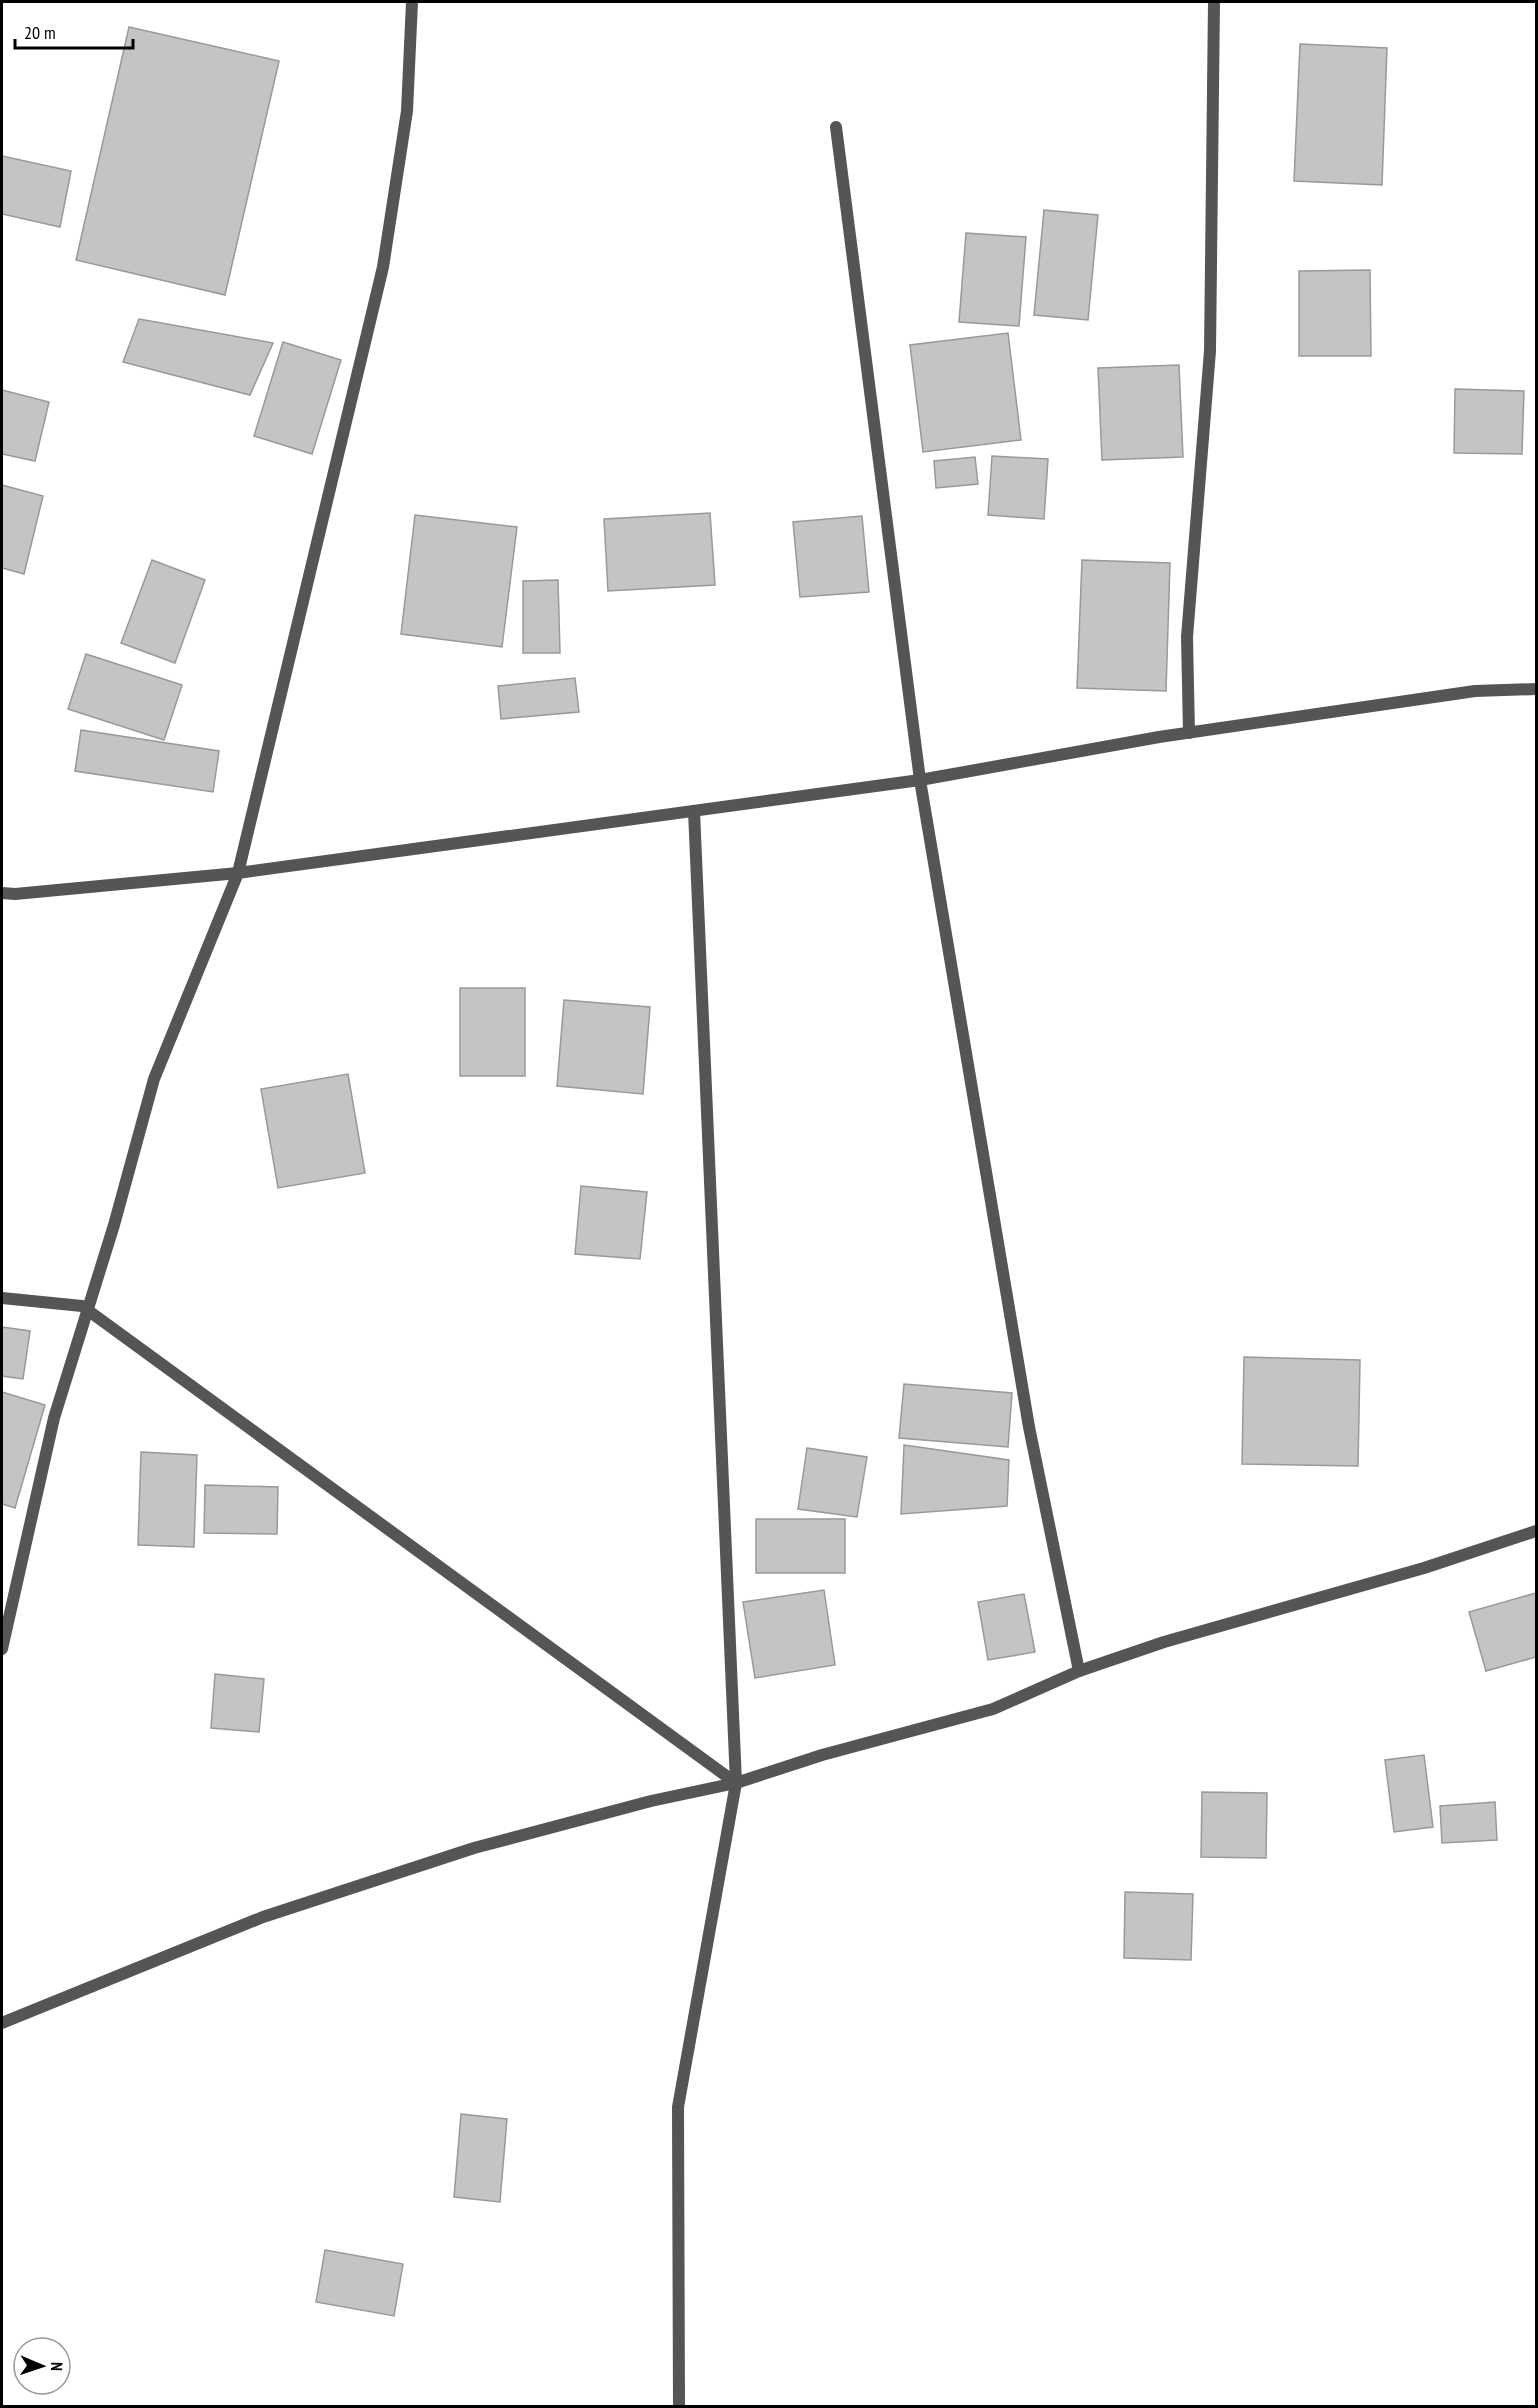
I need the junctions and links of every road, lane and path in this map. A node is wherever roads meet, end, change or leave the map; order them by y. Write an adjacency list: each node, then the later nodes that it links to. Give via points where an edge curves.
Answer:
1 (412, 2): 8 (street, via 407,111 383,267)
2 (1214, 2): 5 (street, via 1210,351 1187,637)
3 (836, 127): 6 (street)
4 (1536, 689): 5 (street, via 1475,691)
5 (1189, 733): 6 (street)
6 (920, 780): 7 (street); 14 (street, via 1029,1426)
7 (694, 810): 8 (street); 15 (street)
8 (238, 873): 9 (street); 11 (street, via 154,1079)
9 (2, 893)
10 (2, 1298): 11 (street, via 82,1306)
11 (88, 1311): 13 (street, via 54,1418); 15 (street)
12 (1536, 1531): 14 (street)
13 (2, 1649)
14 (1079, 1671): 15 (street, via 993,1709 822,1755)
15 (736, 1783): 16 (street, via 474,1848 263,1917); 17 (street, via 678,2107)
16 (2, 2024)
17 (679, 2406)

